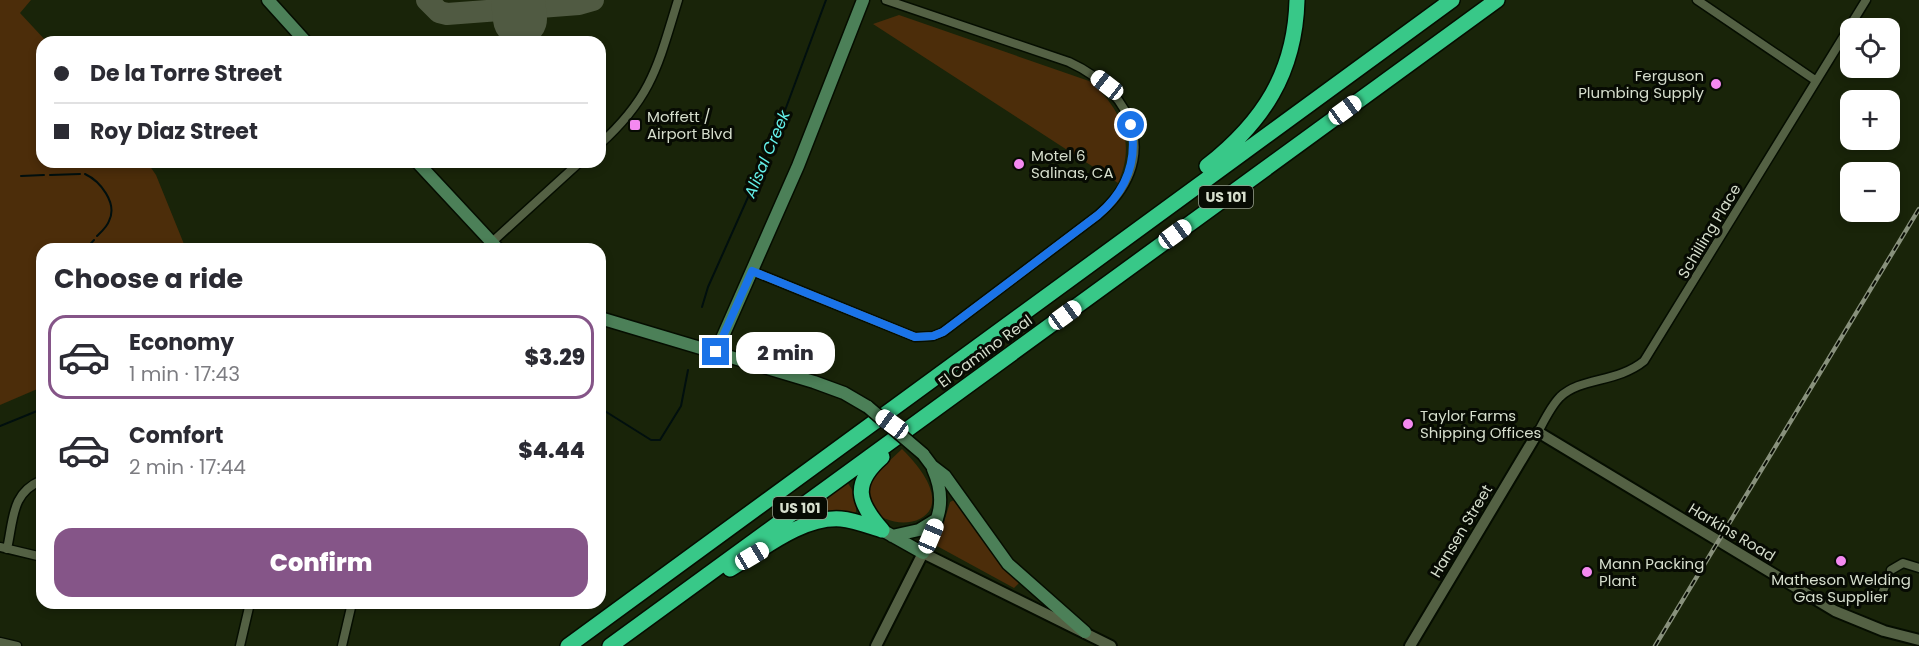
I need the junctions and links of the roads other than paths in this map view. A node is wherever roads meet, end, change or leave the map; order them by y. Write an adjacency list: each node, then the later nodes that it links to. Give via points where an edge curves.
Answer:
1 (268, 0): 10 (main road)
2 (678, 0): 12 (street, via 646,93)
3 (863, 0): 18 (main road)
4 (886, 0): 18 (street, via 1091,73 1123,104 1131,125 1133,159 1126,182 1115,200 1098,215 933,336 915,337)
5 (1297, 0): 15 (highway, via 1289,53 1268,104 1242,136 1184,185)
6 (1452, 0): 15 (highway, El Camino Real / US 101)
7 (1497, 0): 21 (highway, El Camino Real / US 101)
8 (1697, 0): 11 (street)
9 (1866, 0): 11 (street, Schilling Place)
10 (301, 36)
11 (1815, 80): 22 (street, Schilling Place, via 1644,361 1617,377 1571,389 1559,398)
12 (606, 139)
13 (423, 168): 16 (main road)
14 (574, 168): 17 (street)
15 (1165, 208): 43 (highway, El Camino Real / US 101)
16 (492, 243)
17 (498, 243)
18 (752, 271): 20 (main road)
19 (606, 320): 20 (main road)
20 (716, 352): 23 (main road, bridge, via 844,393 892,424)
21 (956, 394): 26 (highway, via 876,462 863,479 861,500 865,510); 36 (highway, El Camino Real / US 101)
22 (1538, 432): 38 (street, Harkins Road, via 1835,611); 47 (street, Hansen Street)
23 (932, 466): 25 (main road, via 941,486); 37 (main road, via 945,476 1008,564)
24 (36, 484): 27 (street, via 21,493)
25 (938, 518): 26 (main road, via 919,530); 28 (main road)
26 (887, 533): 28 (main road); 36 (highway, via 844,519 807,525)
27 (3, 548): 29 (street)
28 (923, 553): 37 (street); 45 (street)
29 (36, 556)
30 (1919, 568): 31 (street, via 1903,564)
31 (1891, 570)
32 (1886, 584): 33 (street)
33 (1880, 598)
34 (245, 609): 41 (street)
35 (351, 609): 42 (street)
36 (643, 621): 44 (highway, El Camino Real / US 101)
37 (1085, 633): 46 (street)
38 (1919, 640)
39 (0, 642): 40 (street)
40 (17, 646)
41 (240, 646)
42 (342, 646)
43 (568, 646)
44 (610, 646)
45 (876, 646)
46 (1111, 646)
47 (1410, 646)

